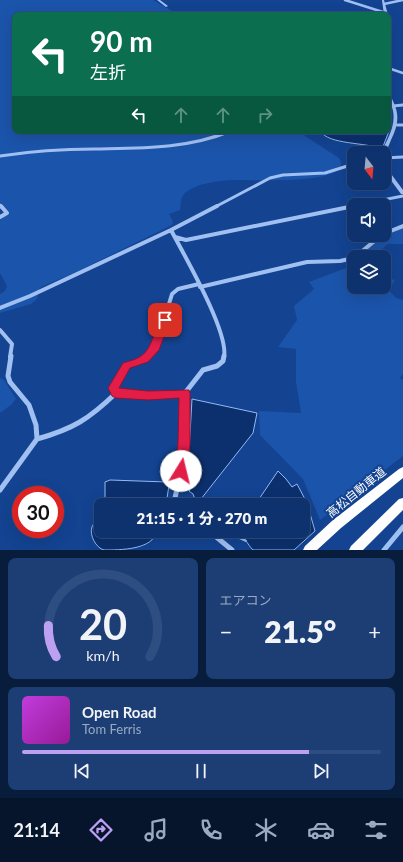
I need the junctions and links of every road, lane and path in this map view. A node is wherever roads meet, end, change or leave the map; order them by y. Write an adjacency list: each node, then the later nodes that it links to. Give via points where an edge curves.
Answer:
1 (158, 0): 5 (street)
2 (345, 0): 6 (street)
3 (403, 0): 4 (street)
4 (383, 2): 7 (street)
5 (167, 6)
6 (380, 12)
7 (386, 12)
8 (391, 69): 9 (street)
9 (403, 73)
10 (391, 101): 12 (street)
11 (403, 105): 12 (street)
12 (393, 106): 13 (street)
13 (397, 125): 14 (street); 16 (street)
14 (403, 125)
15 (224, 134): 17 (street, via 203,142 176,146 33,152)
16 (386, 146)
17 (0, 156)
18 (403, 157): 19 (street)
19 (391, 158)
20 (347, 166): 28 (street, via 325,173 270,178)
21 (391, 177): 22 (street)
22 (403, 193): 23 (street)
23 (384, 198)
24 (0, 205): 26 (street, via 7,212)
25 (347, 207): 29 (street, via 186,240)
26 (0, 217)
27 (403, 226): 30 (street, via 392,229)
28 (171, 230): 29 (street); 33 (street)
29 (175, 237): 32 (street)
30 (363, 250)
31 (347, 259): 32 (street, via 307,262)
32 (200, 286): 35 (street, via 178,289 172,294 156,347 145,359 126,366 114,388); 36 (street, via 220,331 225,350 223,361 217,366 203,370)
33 (0, 308)
34 (0, 330): 37 (street, via 12,344 8,376 10,382 29,405 36,425)
35 (116, 393): 36 (street, via 148,396); 37 (street, via 91,418 79,425)
36 (185, 393): 40 (street, via 183,460)
37 (37, 439): 39 (street)
38 (403, 472): 45 (highway, 高松自動車道, via 337,524)
39 (0, 490)
40 (175, 498)
41 (403, 503): 46 (highway)
42 (403, 527): 47 (street)
43 (217, 538): 44 (street)
44 (232, 550)
45 (309, 550)
46 (355, 550)
47 (384, 550)

